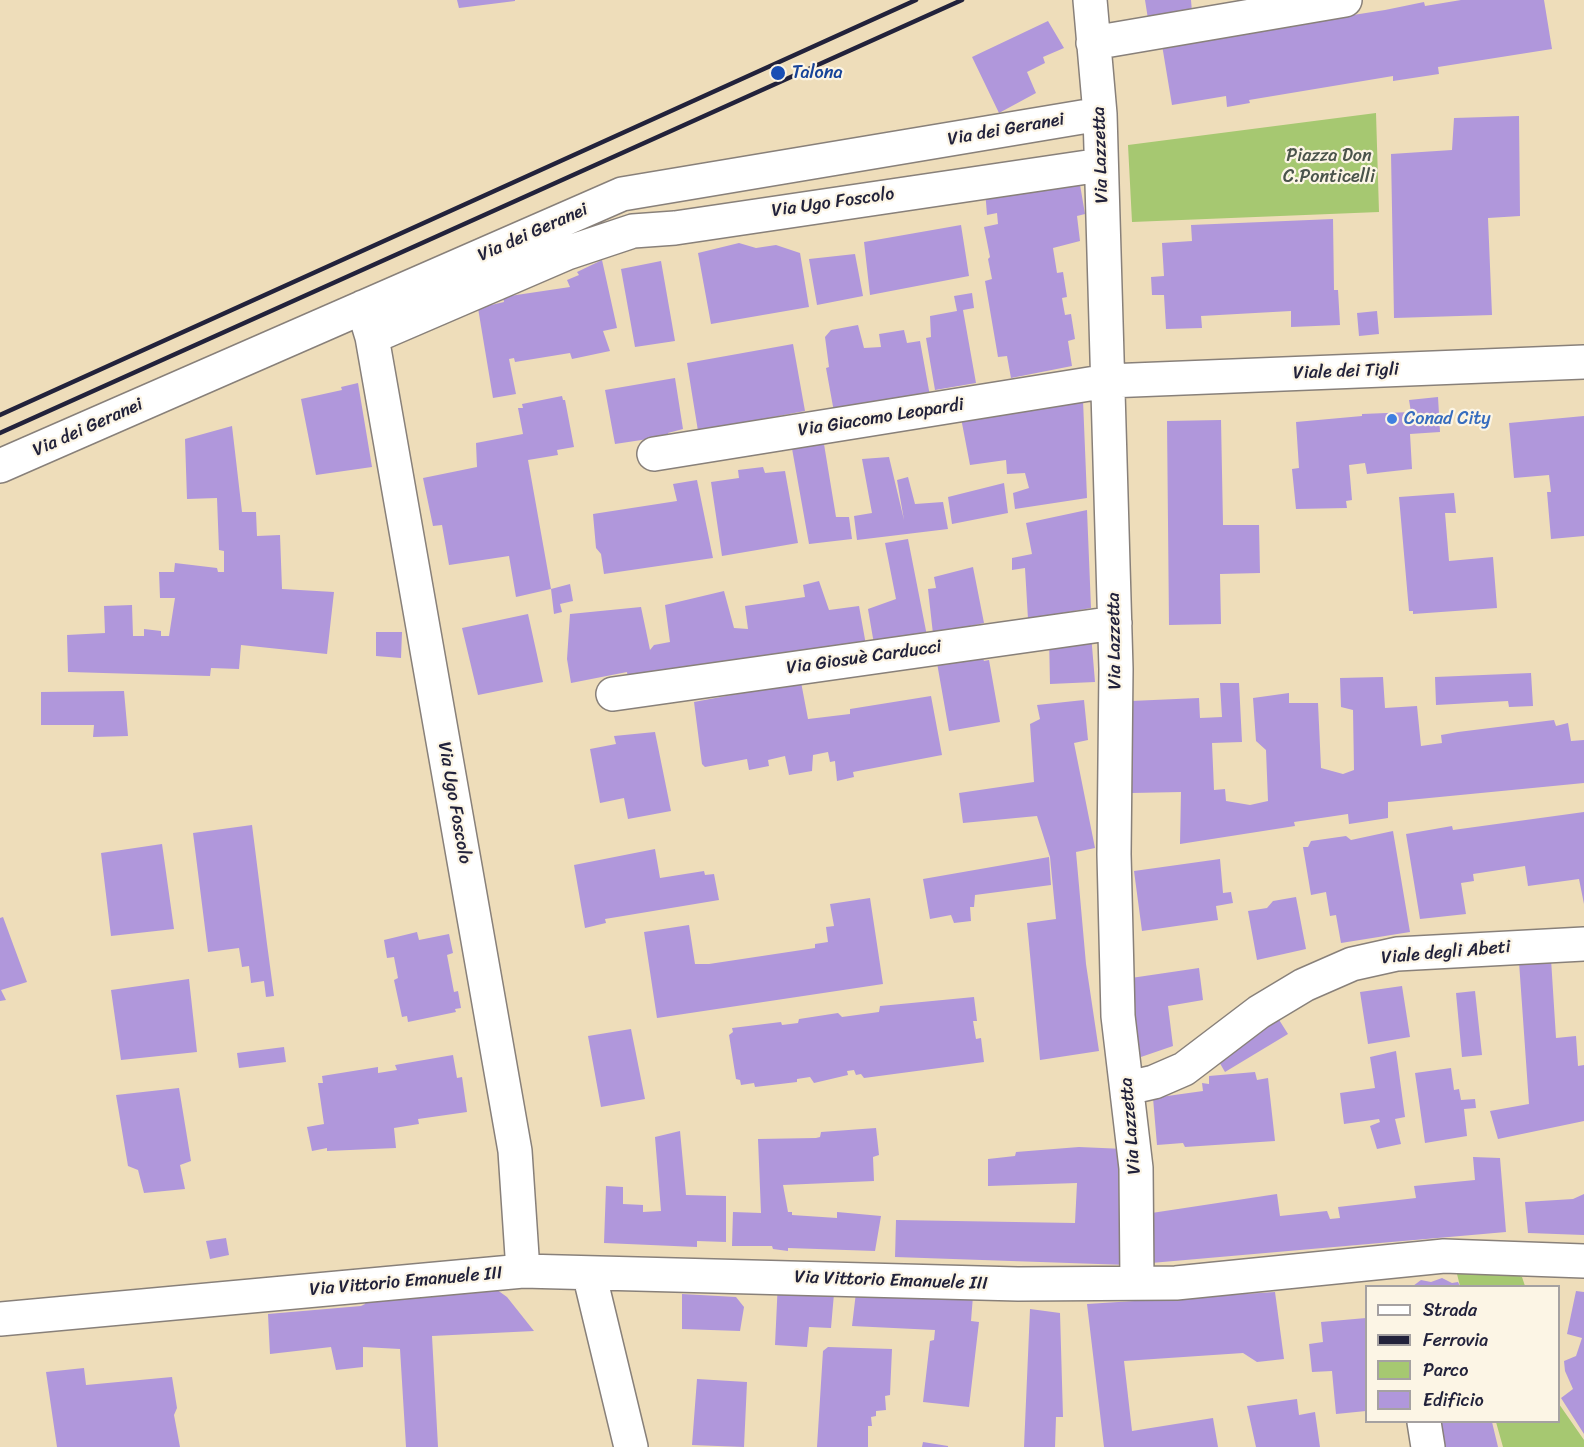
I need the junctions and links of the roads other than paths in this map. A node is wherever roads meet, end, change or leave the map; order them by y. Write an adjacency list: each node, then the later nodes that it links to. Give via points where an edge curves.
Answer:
1 (1090, 0): 3 (street, Via Lazzetta)
2 (1345, 0): 3 (street)
3 (1093, 42): 4 (street, Via Lazzetta)
4 (1100, 114): 5 (street, Via Lazzetta); 6 (street, Via dei Geranei, via 622,195)
5 (1101, 165): 7 (street, Via Ugo Foscolo, via 633,231); 10 (street, Via Lazzetta)
6 (542, 229): 7 (street); 8 (street, Via dei Geranei)
7 (567, 253): 8 (street, Via Ugo Foscolo)
8 (368, 322): 12 (street, Via dei Geranei); 18 (street, Via Ugo Foscolo, via 515,1151)
9 (1584, 362): 10 (street, Viale dei Tigli)
10 (1108, 381): 11 (street, Via Giacomo Leopardi); 13 (street, Via Lazzetta)
11 (654, 454)
12 (0, 466)
13 (1115, 623): 14 (street, Via Giosuè Carducci); 16 (street, Via Lazzetta, via 1118,1016)
14 (613, 694)
15 (1584, 944): 16 (street, Viale degli Abeti, via 1397,954 1352,964 1304,985 1259,1012 1184,1069)
16 (1128, 1088): 21 (street, Via Lazzetta, via 1136,1168)
17 (1584, 1261): 20 (street, Via Vittorio Emanuele III, via 1444,1256)
18 (523, 1271): 19 (street, Via Vittorio Emanuele III); 22 (street, Via Vittorio Emanuele III)
19 (589, 1273): 21 (street, Via Vittorio Emanuele III, via 1018,1284); 24 (street)
20 (1403, 1274): 21 (street, Via Vittorio Emanuele III)
21 (1137, 1281)
22 (0, 1319)
23 (1424, 1423): 25 (street)
24 (631, 1447)
25 (1428, 1447)

